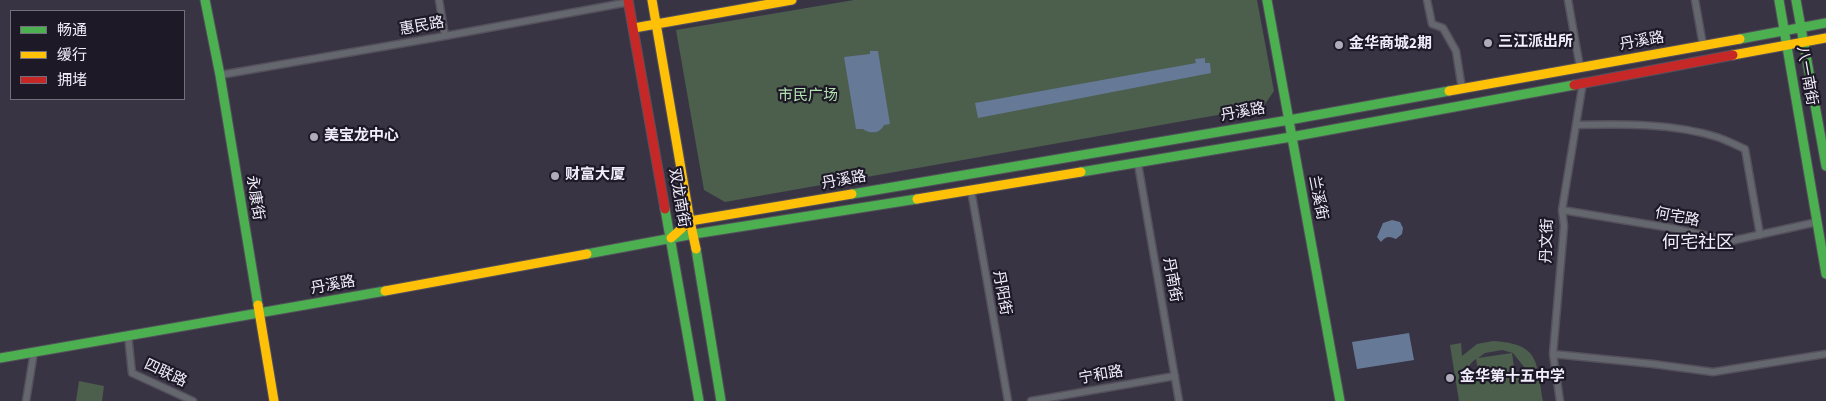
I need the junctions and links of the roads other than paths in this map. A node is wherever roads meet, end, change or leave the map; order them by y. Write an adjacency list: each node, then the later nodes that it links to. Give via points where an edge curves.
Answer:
1 (205, 0): 23 (main road, 永康街)
2 (439, 0): 17 (street)
3 (652, 0): 13 (main road, 双龙南街)
4 (792, 0): 13 (main road)
5 (1267, 0): 26 (main road, 兰溪街)
6 (1427, 0): 25 (street, via 1432,24 1443,28 1456,51)
7 (1568, 0): 22 (street)
8 (1695, 0): 21 (street)
9 (1779, 0): 16 (main road, 八一南街)
10 (1796, 0): 14 (main road, 八一南街)
11 (629, 1): 15 (main road, 双龙南街); 17 (street, 惠民路)
12 (1826, 22): 14 (main road, 丹溪路)
13 (656, 24): 15 (main road); 33 (main road, 双龙南街)
14 (1801, 27): 16 (main road, 丹溪路); 19 (main road, 八一南街)
15 (634, 28): 37 (main road, 双龙南街)
16 (1784, 30): 20 (main road, 八一南街); 21 (main road, 丹溪路)
17 (445, 36): 23 (street, 惠民路)
18 (1826, 38): 19 (main road, 丹溪路)
19 (1803, 42): 20 (main road, 丹溪路); 30 (main road, 八一南街)
20 (1787, 44): 24 (main road, 丹溪路); 34 (main road, 八一南街)
21 (1703, 45): 22 (main road, 丹溪路)
22 (1580, 67): 25 (main road, 丹溪路)
23 (220, 75): 39 (main road, 永康街)
24 (1583, 82): 27 (street, 丹文街); 28 (main road, 丹溪路)
25 (1462, 89): 26 (main road, 丹溪路)
26 (1289, 120): 28 (main road, 兰溪街); 33 (main road, 丹溪路)
27 (1576, 125): 32 (street, 丹文街); 36 (street, via 1671,128 1716,137 1745,149)
28 (1291, 137): 29 (main road, 丹溪路); 54 (main road, 兰溪街)
29 (1138, 164): 31 (main road, 丹溪路); 45 (street, 丹南街)
30 (1826, 166)
31 (970, 190): 35 (main road, 丹溪路); 51 (street, 丹阳街)
32 (1562, 210): 36 (street, 何宅路, via 1731,241); 42 (street, 丹文街, via 1564,226)
33 (690, 220): 35 (main road, 双龙南街); 37 (main road)
34 (1817, 222): 36 (street, 何宅路); 38 (main road, 八一南街)
35 (694, 234): 37 (main road, 丹溪路); 50 (main road, 双龙南街)
36 (1760, 234)
37 (671, 238): 39 (main road, 丹溪路); 49 (main road, 双龙南街)
38 (1826, 274)
39 (260, 314): 40 (main road, 丹溪路); 48 (main road, 永康街)
40 (128, 336): 41 (main road, 丹溪路); 47 (street, 四联路, via 132,373)
41 (34, 352): 44 (main road, 丹溪路); 46 (street)
42 (1553, 354): 43 (street, via 1713,372); 55 (street, 丹文街)
43 (1826, 354)
44 (0, 358)
45 (1175, 376): 52 (street, 宁和路); 53 (street, 丹南街)
46 (26, 401)
47 (193, 401)
48 (274, 401)
49 (699, 401)
50 (722, 401)
51 (1008, 401)
52 (1031, 401)
53 (1179, 401)
54 (1340, 401)
55 (1560, 401)

